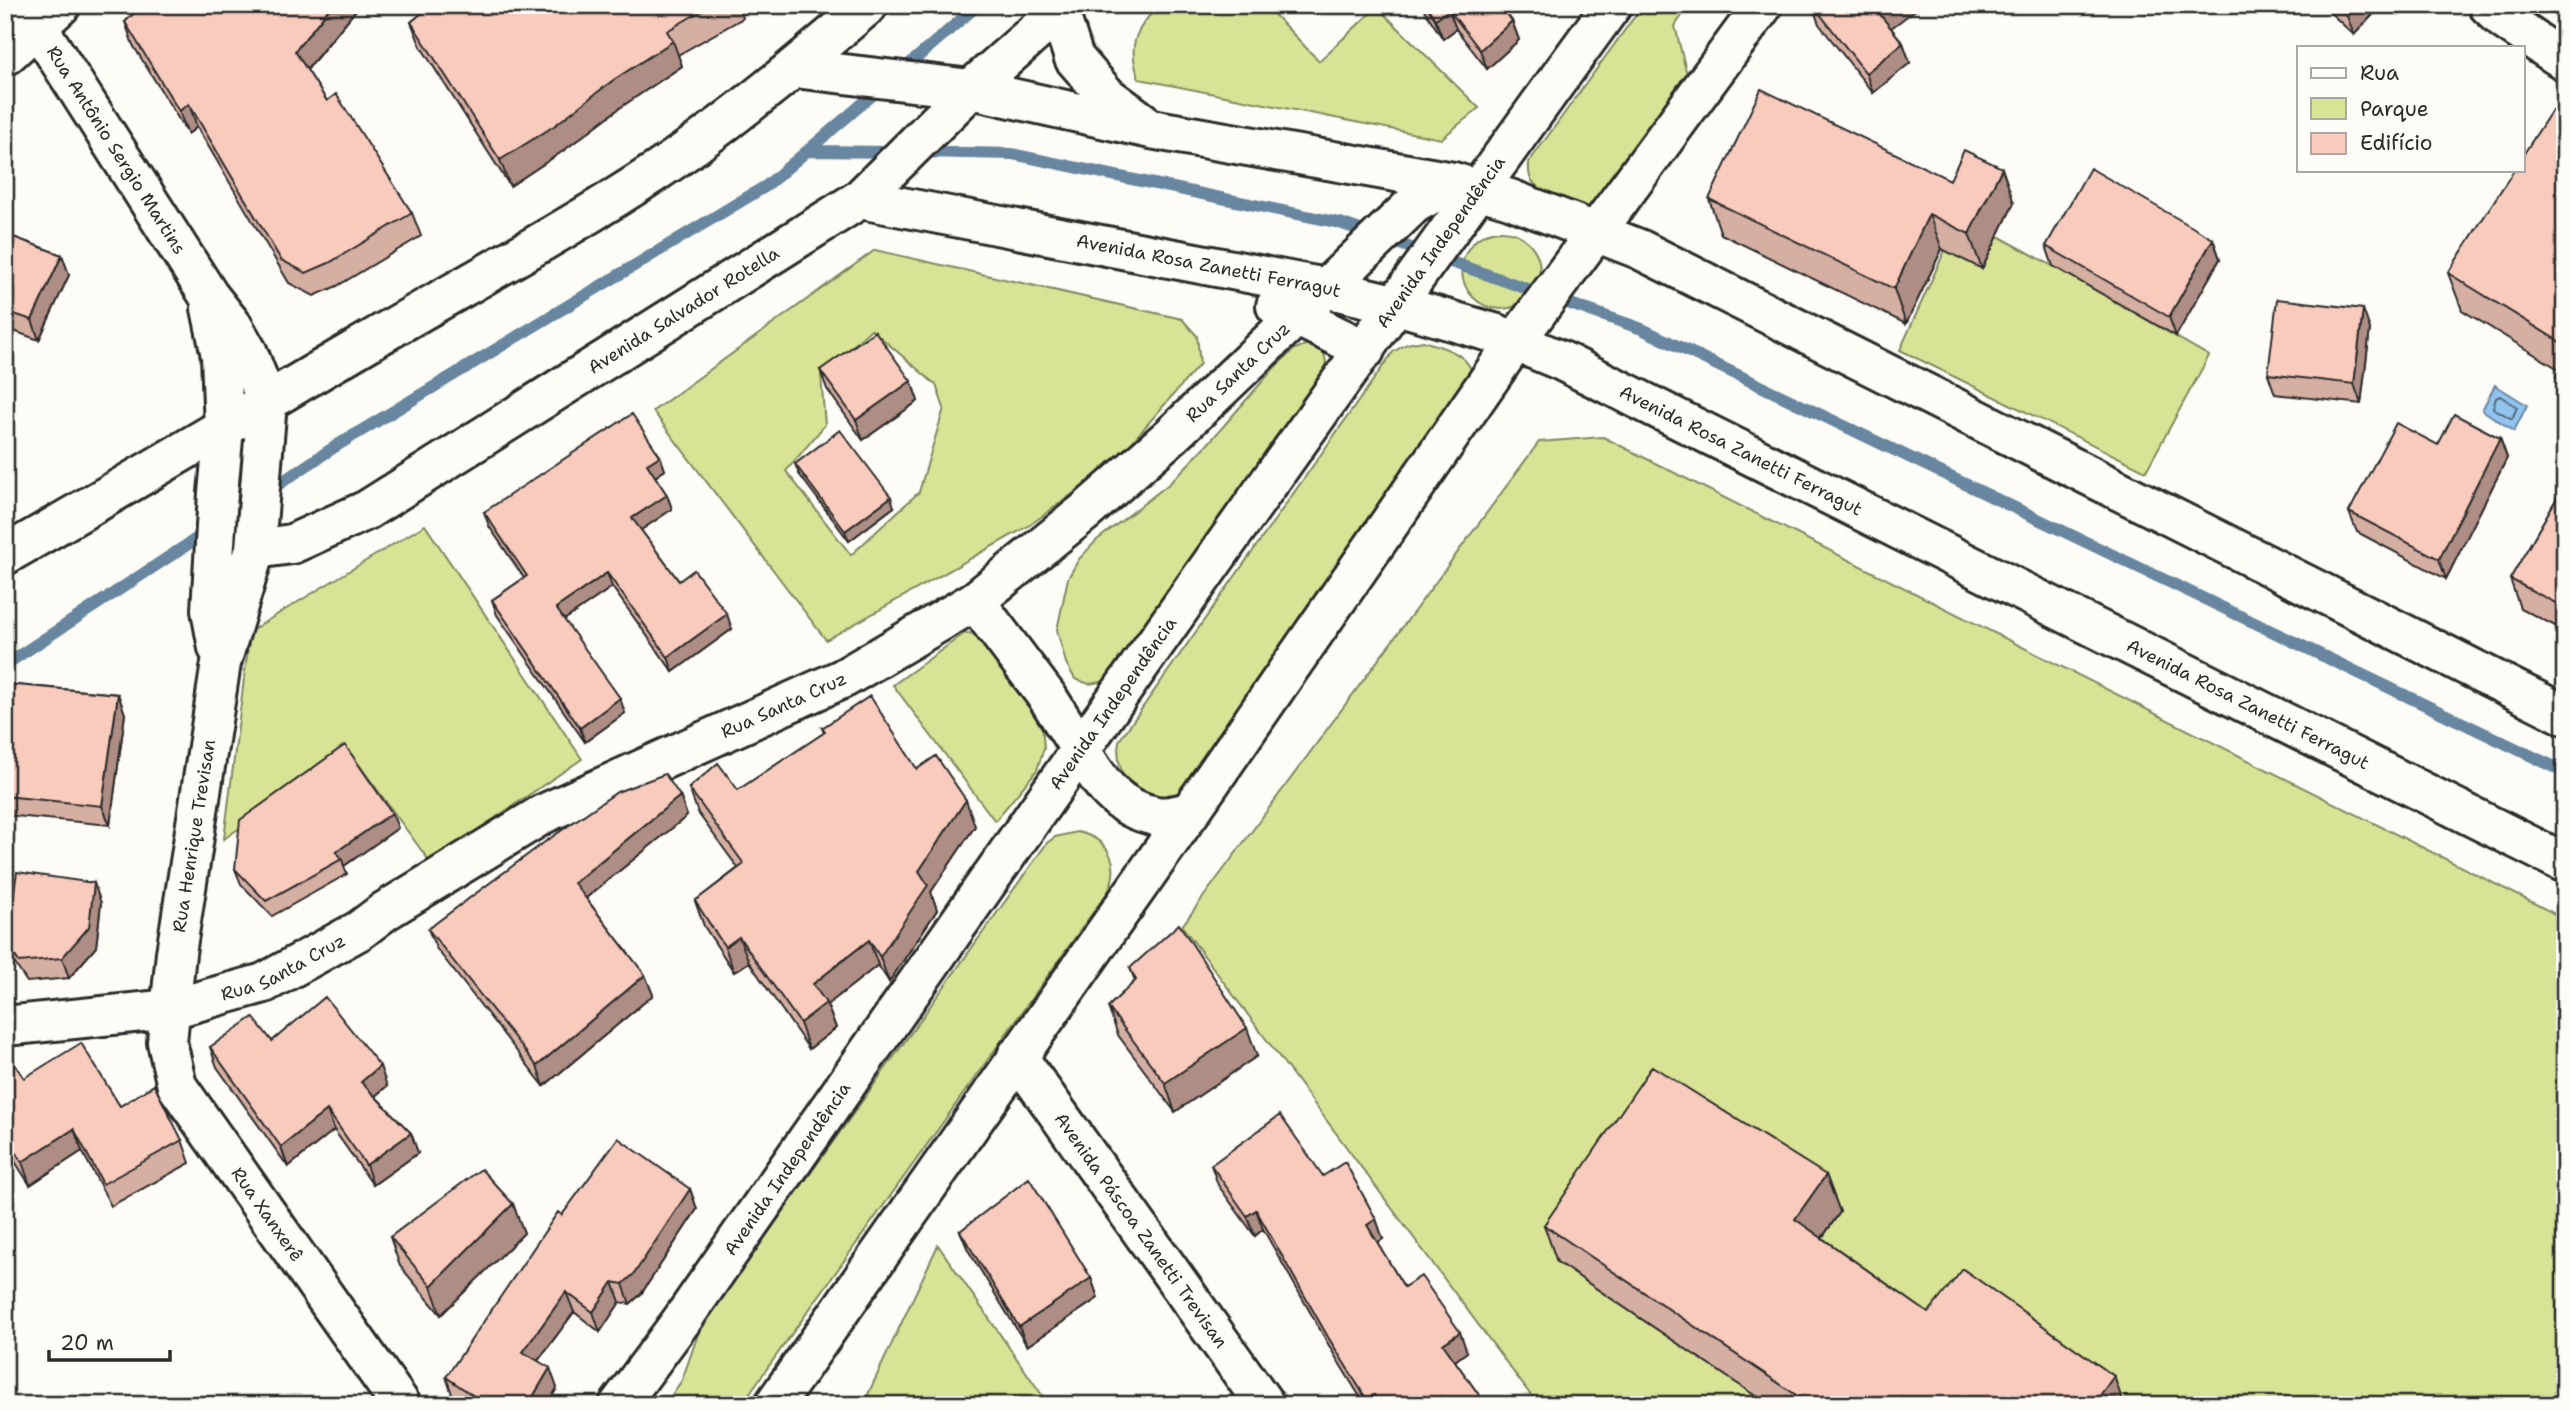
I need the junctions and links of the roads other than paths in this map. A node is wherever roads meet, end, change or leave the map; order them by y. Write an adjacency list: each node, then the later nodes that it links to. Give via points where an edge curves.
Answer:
1 (868, 5): 9 (main road)
2 (1612, 5): 12 (main road, Avenida Independência)
3 (1763, 5): 14 (main road)
4 (2488, 5): 8 (main road)
5 (1062, 8): 10 (main road, Avenida Salvador Rotella); 11 (main road, via 1074,58 1107,96)
6 (41, 12): 7 (main road); 17 (main road, Rua Antônio Sergio Martins)
7 (5, 56)
8 (2565, 61)
9 (794, 68): 10 (main road); 22 (main road, via 650,175)
10 (971, 89): 11 (main road); 13 (main road, Avenida Salvador Rotella)
11 (1152, 129): 12 (main road)
12 (1465, 186): 14 (main road); 16 (main road, Rua Santa Cruz, via 1413,204); 18 (main road, Avenida Independência)
13 (860, 199): 15 (main road, Avenida Rosa Zanetti Ferragut); 25 (main road, Avenida Salvador Rotella, via 367,510 292,544)
14 (1593, 233): 20 (main road); 29 (main road, via 1658,258)
15 (1186, 263): 16 (main road, Avenida Rosa Zanetti Ferragut); 19 (main road)
16 (1326, 288): 18 (main road, Avenida Rosa Zanetti Ferragut); 19 (main road, Rua Santa Cruz)
17 (209, 296): 22 (main road, Rua Antônio Sergio Martins, via 248,353); 23 (main road, Rua Antônio Sergio Martins, via 221,356)
18 (1397, 305): 20 (main road, Avenida Rosa Zanetti Ferragut); 21 (main road, Avenida Independência)
19 (1296, 316): 21 (main road); 27 (main road, Rua Santa Cruz, via 1163,444)
20 (1514, 342): 31 (main road); 32 (main road, Avenida Rosa Zanetti Ferragut)
21 (1365, 350): 30 (main road, Avenida Independência)
22 (267, 402): 23 (main road); 25 (main road, Rua Henrique Trevisan)
23 (224, 428): 24 (main road, Rua Henrique Trevisan); 26 (main road)
24 (218, 494): 25 (main road); 28 (main road, Rua Henrique Trevisan, via 211,610)
25 (255, 549): 28 (main road, Rua Henrique Trevisan)
26 (5, 555)
27 (975, 601): 30 (main road); 33 (main road, Rua Santa Cruz, via 844,678 543,814 360,930 264,983)
28 (221, 663): 33 (main road, Rua Henrique Trevisan)
29 (2565, 715)
30 (1080, 749): 31 (main road, via 1118,802 1158,816); 36 (main road, Avenida Independência)
31 (1189, 812): 35 (main road)
32 (2565, 863)
33 (171, 1009): 34 (main road, Rua Santa Cruz); 38 (main road, Rua Xanxerê, via 167,1042 177,1086)
34 (5, 1026)
35 (1017, 1056): 37 (main road); 41 (main road, Avenida Páscoa Zanetti Trevisan)
36 (682, 1320): 39 (main road, Avenida Independência); 40 (main road, via 671,1359)
37 (780, 1402)
38 (401, 1405)
39 (619, 1405)
40 (648, 1405)
41 (1265, 1405)

